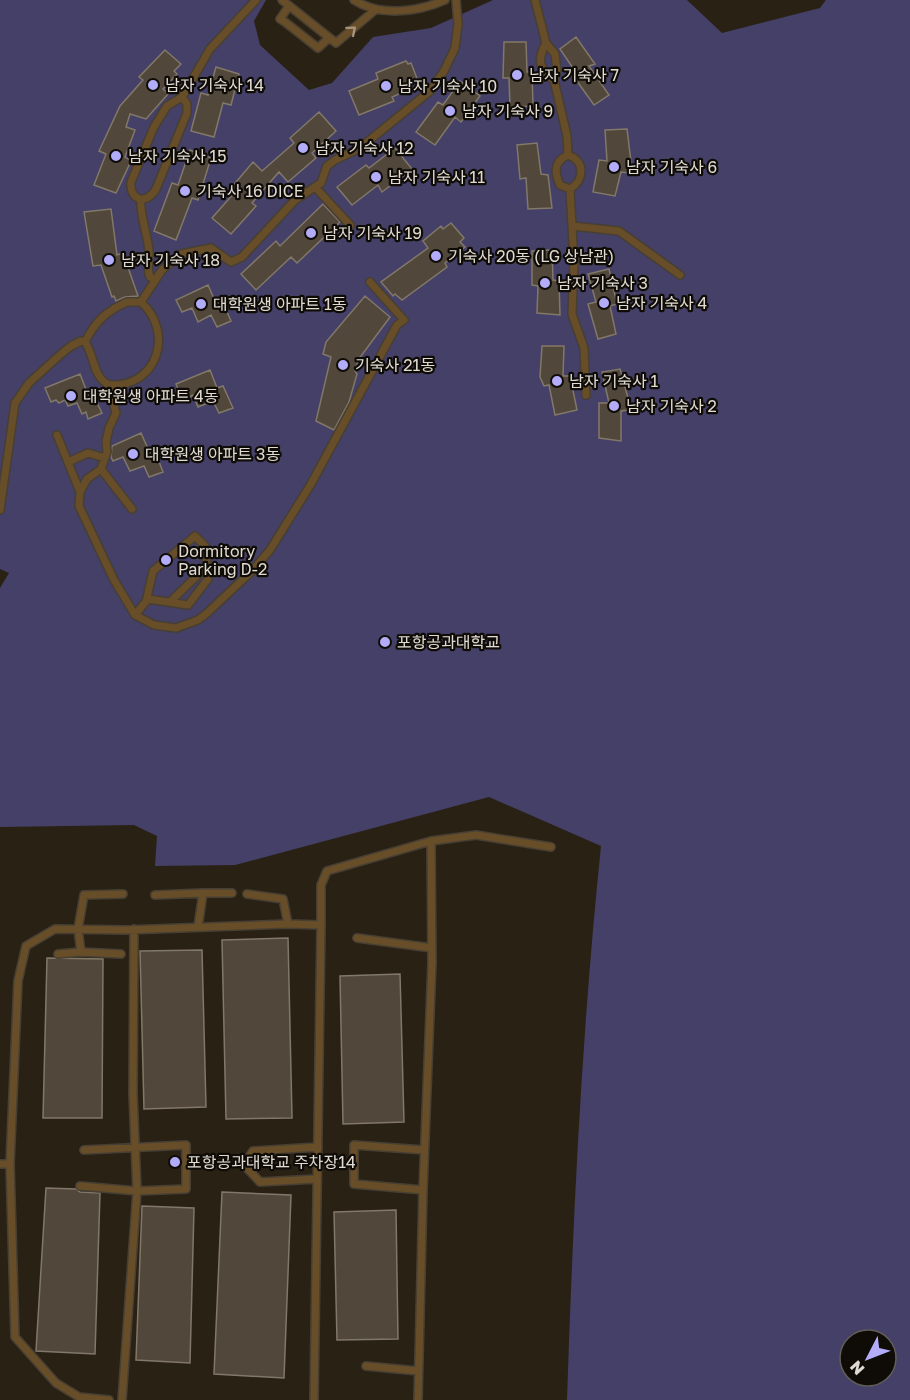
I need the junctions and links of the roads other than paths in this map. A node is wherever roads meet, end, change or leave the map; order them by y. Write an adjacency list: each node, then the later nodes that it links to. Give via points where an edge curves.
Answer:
1 (256, 0): 12 (lane, via 210,49)
2 (282, 0): 7 (lane)
3 (354, 0): 8 (lane)
4 (445, 0): 8 (lane, via 397,11)
5 (456, 0): 14 (lane, via 455,48 430,91 360,148 327,166 321,183)
6 (535, 0): 10 (lane)
7 (289, 6): 9 (lane); 9 (lane, via 280,18 306,39 318,48)
8 (375, 10): 9 (lane, one-way to 8, via 336,43)
9 (329, 38)
10 (546, 43): 11 (lane, via 555,54); 11 (lane, via 540,64 546,75)
11 (555, 80): 13 (lane)
12 (182, 97): 16 (lane, via 188,104 187,113 156,189); 16 (lane, via 167,106 154,127 130,182 133,194)
13 (568, 155): 15 (lane, via 575,157 581,170 581,178); 15 (lane, via 559,160 556,168 560,185)
14 (315, 187): 17 (lane); 20 (lane, via 284,210 242,257 231,262 211,248 181,254)
15 (570, 189): 18 (lane)
16 (141, 200): 20 (lane, via 150,251 148,273)
17 (350, 225)
18 (572, 226): 19 (lane, via 620,231); 25 (lane, via 572,314 584,348)
19 (680, 275)
20 (155, 279): 22 (lane)
21 (370, 282): 36 (lane, via 404,320 397,326 311,484 270,550 198,620 167,628)
22 (141, 302): 23 (lane, via 115,307 98,321); 24 (lane, via 159,335 159,349 146,371 134,381)
23 (85, 342): 24 (lane, via 98,375); 32 (lane, via 61,354 29,383 15,403)
24 (109, 386): 27 (lane, via 116,413 109,428)
25 (586, 395)
26 (57, 435): 28 (lane)
27 (105, 458): 28 (lane, via 88,453); 29 (lane)
28 (68, 462): 30 (lane)
29 (101, 470): 30 (lane, via 87,479); 31 (lane)
30 (80, 492): 36 (lane, via 79,506)
31 (132, 509)
32 (0, 510)
33 (207, 566): 34 (lane, via 205,546 195,536 153,571); 35 (lane); 35 (lane, via 208,579 188,605)
34 (146, 602): 35 (lane); 36 (lane)
35 (170, 602)
36 (135, 615)
37 (431, 841): 38 (lane, via 476,835); 45 (lane, via 327,871 321,885); 50 (lane)
38 (551, 847)
39 (204, 893): 40 (lane); 43 (lane); 46 (lane)
40 (232, 893)
41 (123, 894): 47 (lane, via 84,895)
42 (247, 894): 44 (lane, via 283,898)
43 (155, 896)
44 (288, 924): 45 (lane); 46 (lane)
45 (321, 925): 54 (lane)
46 (198, 927): 48 (lane)
47 (78, 929): 48 (lane); 51 (lane); 59 (lane, via 55,929 26,946 18,981)
48 (135, 929): 55 (lane)
49 (357, 938): 50 (lane)
50 (432, 948): 57 (lane)
51 (81, 952): 52 (lane); 53 (lane)
52 (58, 954)
53 (121, 954)
54 (318, 1147): 60 (lane); 60 (lane, via 253,1151 244,1165 260,1182)
55 (135, 1148): 56 (lane); 63 (lane); 63 (lane, via 186,1145 186,1189)
56 (84, 1149)
57 (424, 1150): 62 (lane); 62 (lane, via 354,1145 354,1184)
58 (0, 1164): 59 (lane)
59 (10, 1164): 66 (lane, via 15,1337 56,1383 79,1397)
60 (317, 1179): 68 (lane)
61 (80, 1186): 63 (lane)
62 (423, 1190): 65 (lane)
63 (136, 1191): 67 (lane)
64 (366, 1366): 65 (lane)
65 (418, 1371): 69 (lane)
66 (109, 1400)
67 (122, 1400)
68 (315, 1400)
69 (418, 1400)

